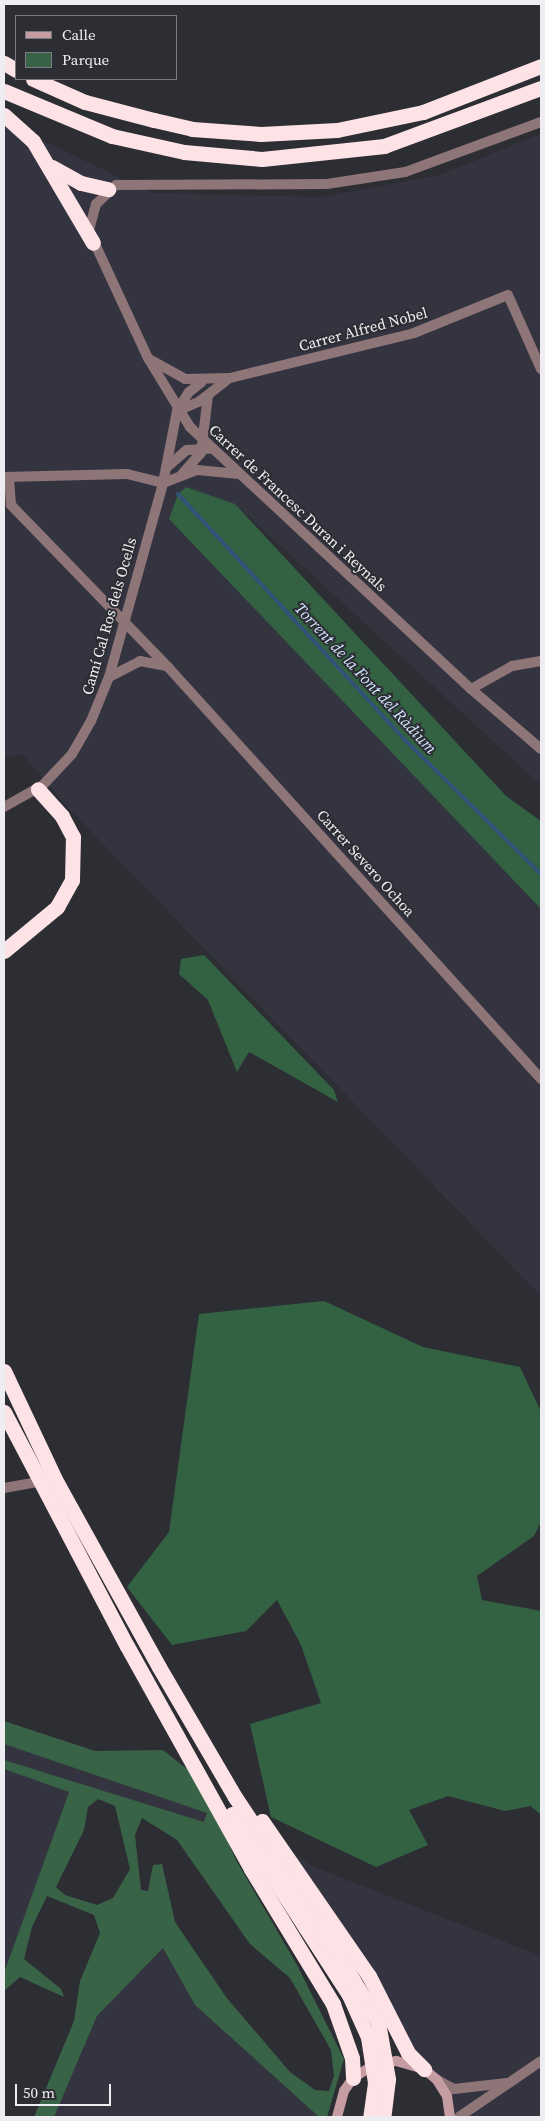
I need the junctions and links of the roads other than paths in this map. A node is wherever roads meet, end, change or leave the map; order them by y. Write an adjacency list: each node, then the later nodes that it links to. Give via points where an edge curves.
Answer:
1 (4, 63): 3 (highway)
2 (541, 66): 4 (highway, via 423,112 337,130 262,134 192,128 154,120 85,102)
3 (15, 69)
4 (35, 80)
5 (541, 90): 6 (highway, via 384,146 262,159 184,152 112,136)
6 (4, 91)
7 (4, 115): 9 (highway, via 33,141)
8 (541, 122): 10 (street, via 405,172 346,181 256,188 129,182)
9 (50, 166): 10 (highway, via 81,183); 11 (highway)
10 (108, 189): 11 (street, via 91,213)
11 (93, 243): 12 (street, Carrer de Francesc Duran i Reynals)
12 (148, 358): 15 (street, Carrer Alfred Nobel, via 176,375); 17 (street, Carrer de Francesc Duran i Reynals)
13 (541, 369): 14 (street, Carrer Alfred Nobel, via 508,295 414,334)
14 (230, 378): 15 (street, Carrer Alfred Nobel); 16 (street, Carrer Alfred Nobel)
15 (202, 382): 17 (street, via 189,392)
16 (208, 395): 17 (street, Carrer Alfred Nobel); 18 (street, via 203,413)
17 (177, 411): 18 (street, Carrer de Francesc Duran i Reynals); 19 (street, Camí Cal Ros dels Ocells)
18 (207, 447): 19 (street, via 187,450); 20 (street); 21 (street, Carrer de Francesc Duran i Reynals)
19 (165, 469): 23 (street, Camí Cal Ros dels Ocells)
20 (182, 474): 21 (street, via 208,470); 23 (street)
21 (240, 475): 28 (street, Carrer de Francesc Duran i Reynals)
22 (6, 477): 23 (street, via 127,474); 24 (street, Carrer Severo Ochoa, via 10,505)
23 (163, 483): 24 (street, Camí Cal Ros dels Ocells)
24 (123, 620): 26 (street, Carrer Severo Ochoa); 27 (street, Camí Cal Ros dels Ocells)
25 (541, 662): 28 (street, via 512,666)
26 (168, 667): 27 (street, via 140,661); 33 (street, Carrer Severo Ochoa)
27 (109, 677): 30 (street, Camí Cal Ros dels Ocells, via 79,743)
28 (471, 689): 29 (street, Carrer de Francesc Duran i Reynals)
29 (541, 748)
30 (38, 789): 31 (street, Camí Cal Ros dels Ocells); 32 (highway, via 62,816 73,837 72,880 57,907)
31 (4, 807)
32 (4, 951)
33 (541, 1079)
34 (4, 1371): 39 (highway, via 110,1581)
35 (4, 1412): 36 (highway)
36 (38, 1482): 37 (street); 38 (highway)
37 (4, 1488)
38 (157, 1697): 40 (highway); 43 (highway, via 251,1869 333,2004 352,2058)
39 (229, 1782): 40 (highway); 42 (highway, via 283,1848 369,1976 408,2053)
40 (313, 1926): 47 (highway, bridge, via 350,1994 368,2037 375,2083); 48 (highway, bridge, via 378,2022 388,2079)
41 (541, 2061): 45 (street)
42 (424, 2069): 43 (street, via 396,2061 382,2062); 44 (street)
43 (353, 2078): 46 (street, via 344,2091)
44 (437, 2080): 45 (street, via 454,2089); 49 (street, via 447,2096)
45 (510, 2082): 50 (street)
46 (337, 2117)
47 (370, 2117)
48 (383, 2117)
49 (450, 2117)
50 (459, 2117)

